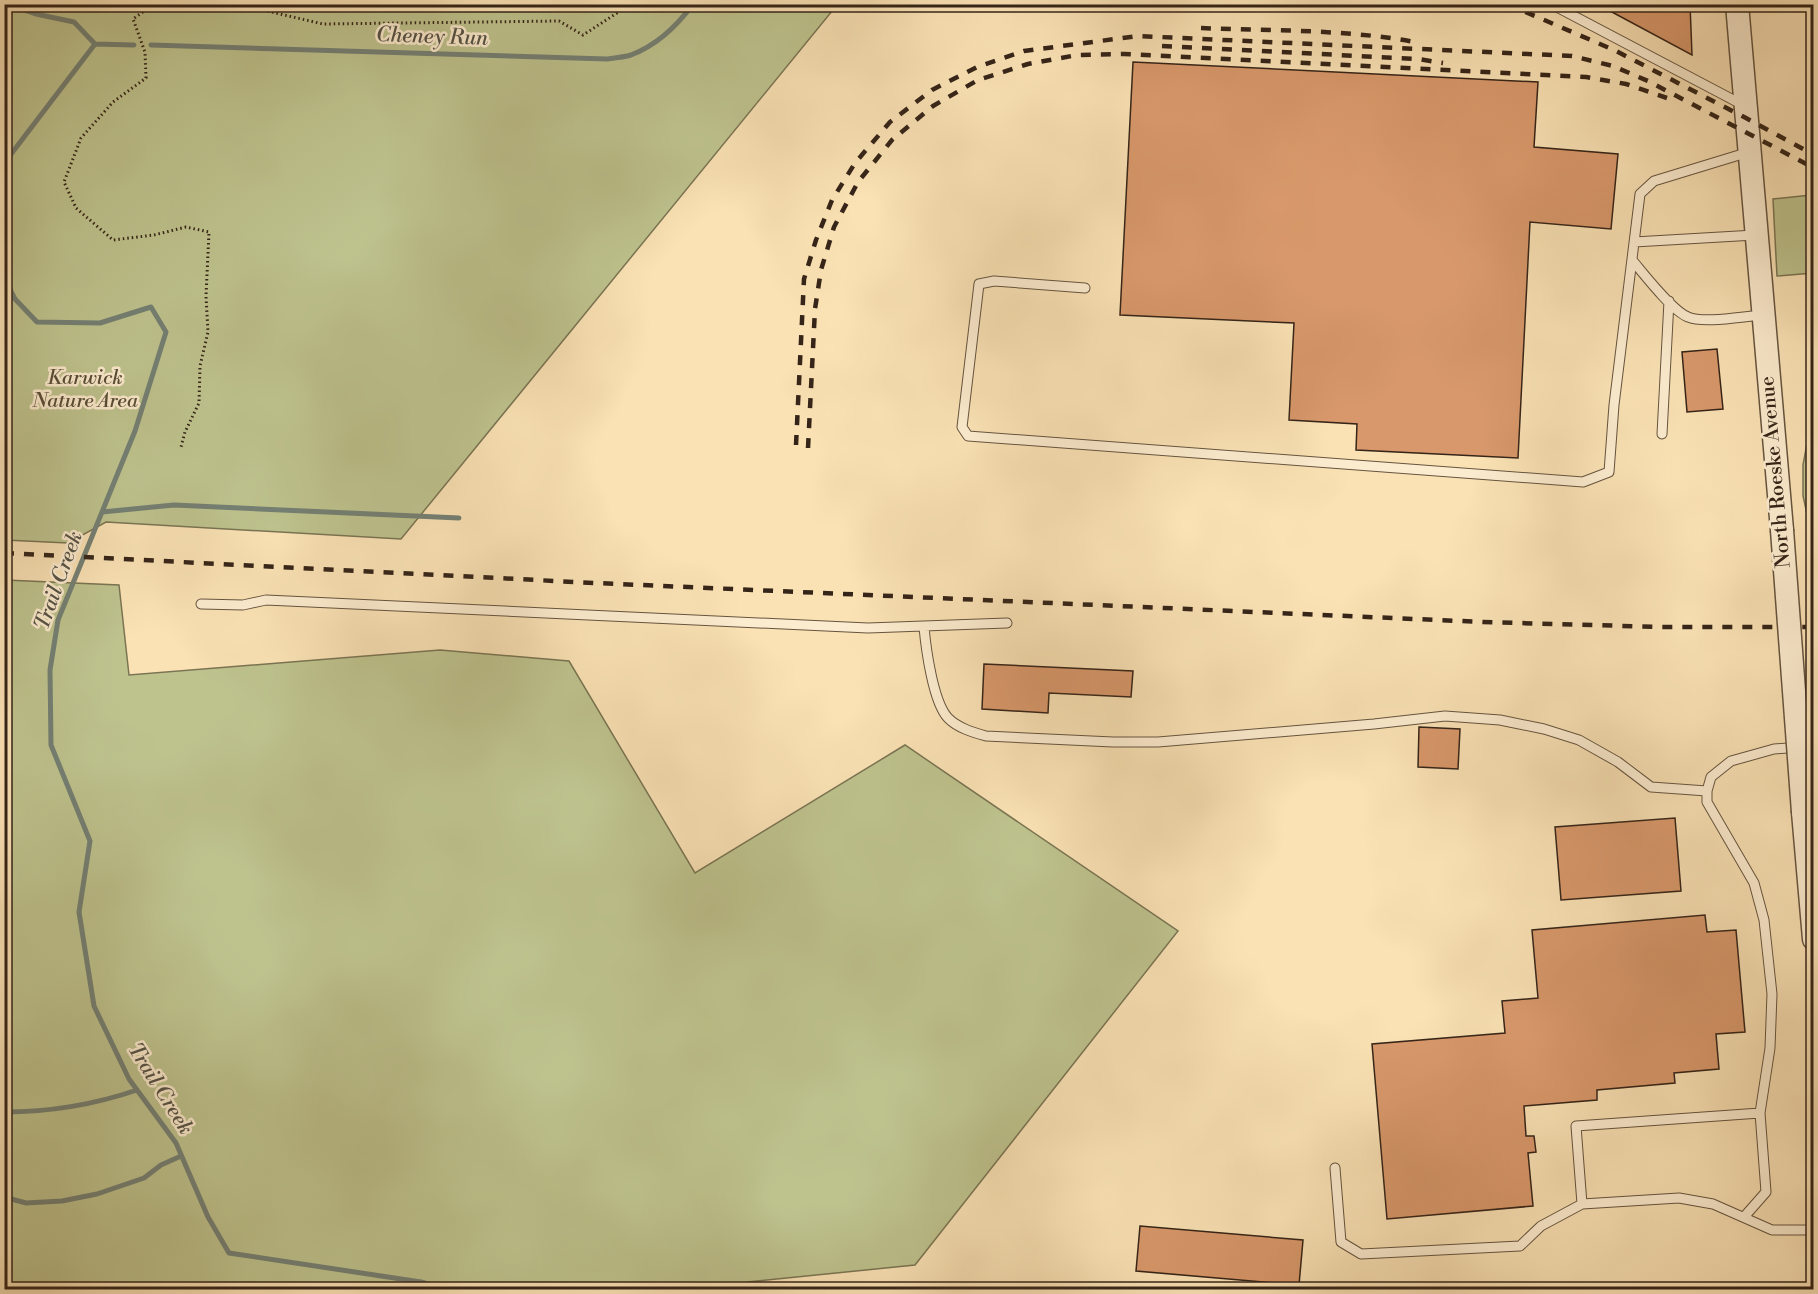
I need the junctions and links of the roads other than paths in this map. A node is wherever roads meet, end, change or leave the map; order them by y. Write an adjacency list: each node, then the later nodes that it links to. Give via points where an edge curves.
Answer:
1 (1551, 4): 3 (lane)
2 (1737, 4): 3 (street, North Roeske Avenue)
3 (1745, 106): 4 (street, North Roeske Avenue)
4 (1749, 152): 5 (street, North Roeske Avenue); 6 (lane, via 1654,181 1640,194)
5 (1755, 234): 6 (lane); 10 (street, North Roeske Avenue)
6 (1634, 242): 7 (lane)
7 (1632, 260): 8 (lane, via 1609,472 1582,482 968,436 962,427 979,284 994,281); 9 (lane)
8 (1085, 288)
9 (1669, 301): 10 (lane, via 1687,317 1700,320); 11 (lane)
10 (1763, 315): 17 (street, North Roeske Avenue, bridge)
11 (1662, 434)
12 (201, 604): 14 (lane, via 243,605 266,600 857,628)
13 (1007, 623): 14 (lane)
14 (924, 627): 16 (lane, via 939,704 948,718 966,731 986,736 1158,742 1445,716 1489,719 1579,740 1651,787)
15 (1814, 746): 16 (lane, via 1774,748 1731,761 1711,777)
16 (1707, 791): 18 (lane, via 1707,802 1754,882 1764,920 1772,994 1771,1037)
17 (1814, 939)
18 (1760, 1113): 20 (lane, via 1576,1126); 21 (lane, via 1766,1192)
19 (1335, 1168): 20 (lane, via 1341,1242 1360,1254 1520,1246 1541,1226)
20 (1582, 1204): 21 (lane, via 1679,1198 1713,1204)
21 (1744, 1217): 22 (lane, via 1772,1230)
22 (1814, 1230)

